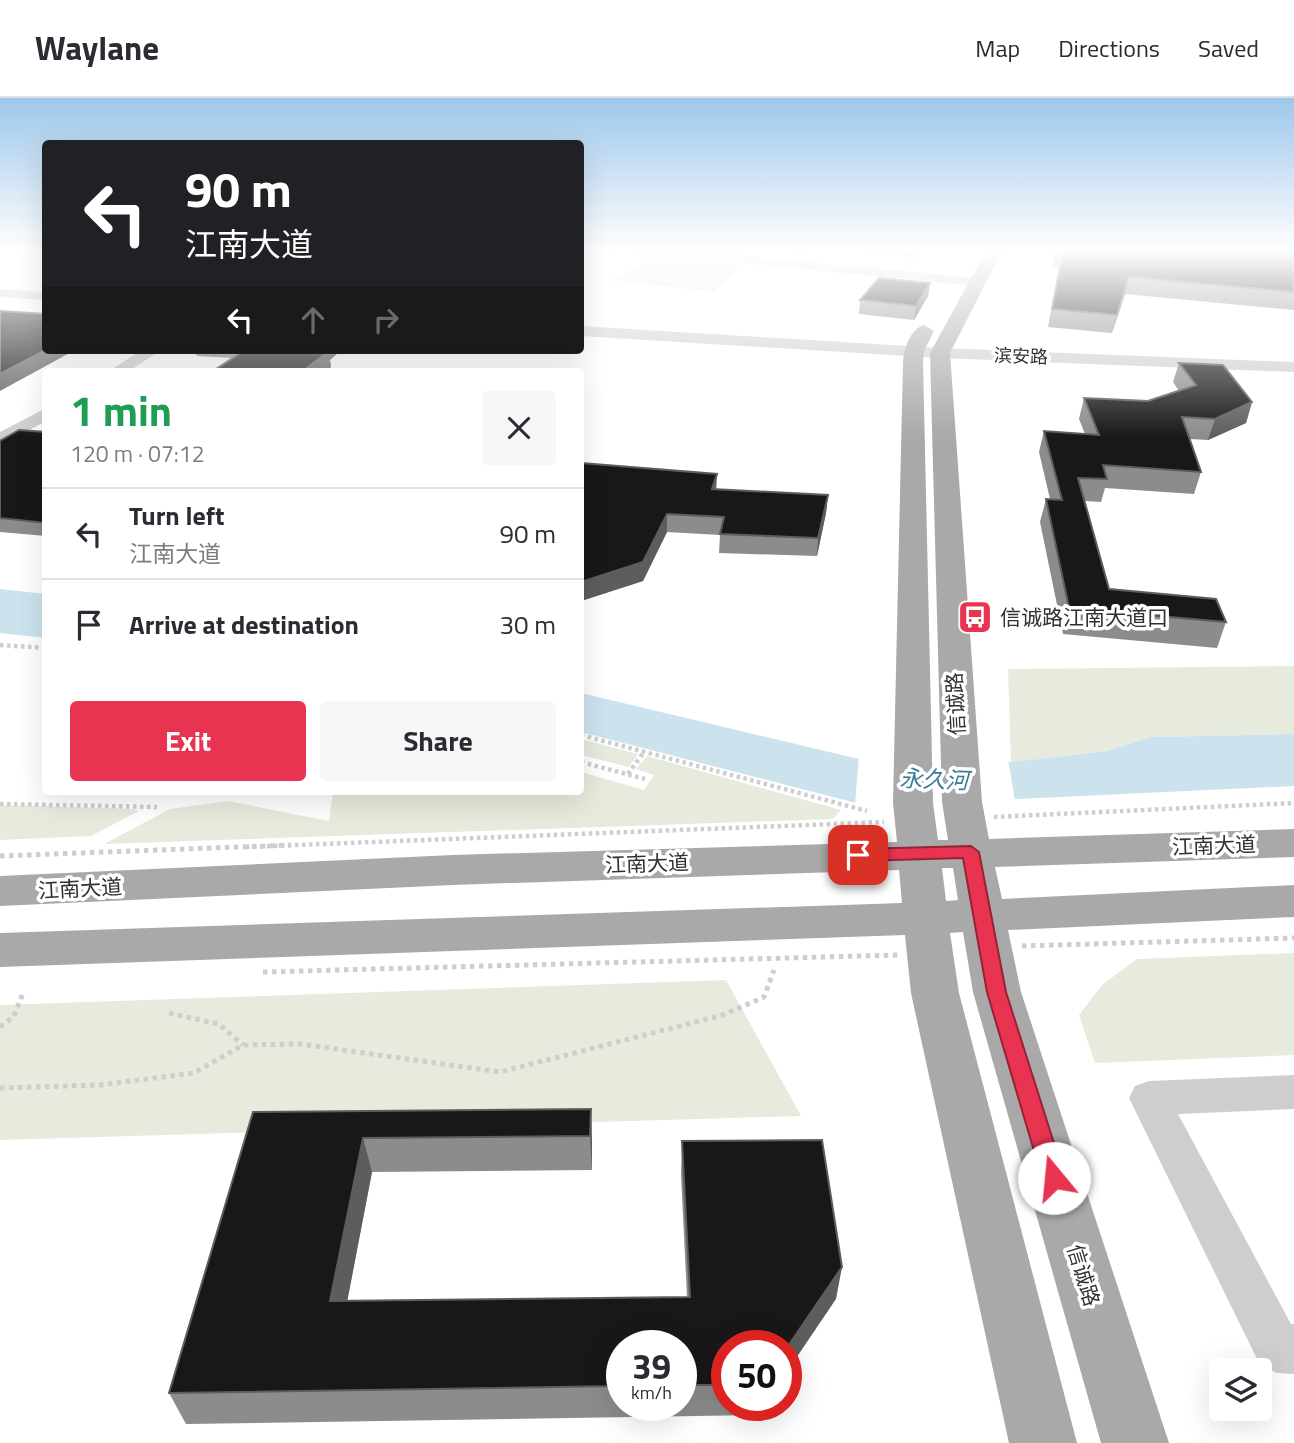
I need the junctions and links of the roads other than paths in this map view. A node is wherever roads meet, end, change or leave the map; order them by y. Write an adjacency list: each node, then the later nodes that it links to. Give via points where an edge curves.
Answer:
1 (943, 312): 4 (main road, 信诚路)
2 (955, 312): 5 (main road, 信诚路)
3 (584, 331): 4 (street, 滨安路)
4 (914, 351): 5 (street, 滨安路); 12 (main road, 信诚路)
5 (940, 353): 7 (street, 滨安路); 11 (main road, 信诚路, via 954,688)
6 (146, 354): 8 (street)
7 (1294, 367)
8 (122, 368)
9 (42, 415): 10 (street)
10 (0, 440)
11 (966, 824): 12 (main road, 江南大道); 13 (main road, 江南大道); 16 (main road, 信诚路)
12 (915, 825): 14 (main road, 江南大道, via 439,870); 17 (main road, 信诚路)
13 (1294, 842)
14 (0, 891)
15 (1294, 901): 16 (main road)
16 (986, 932): 17 (main road); 22 (main road, 信诚路, via 996,992)
17 (928, 935): 18 (main road); 21 (main road, 信诚路, via 935,993)
18 (0, 950)
19 (1294, 1093): 20 (street, via 1149,1098 1277,1348)
20 (1294, 1349)
21 (1043, 1443)
22 (1135, 1443)

